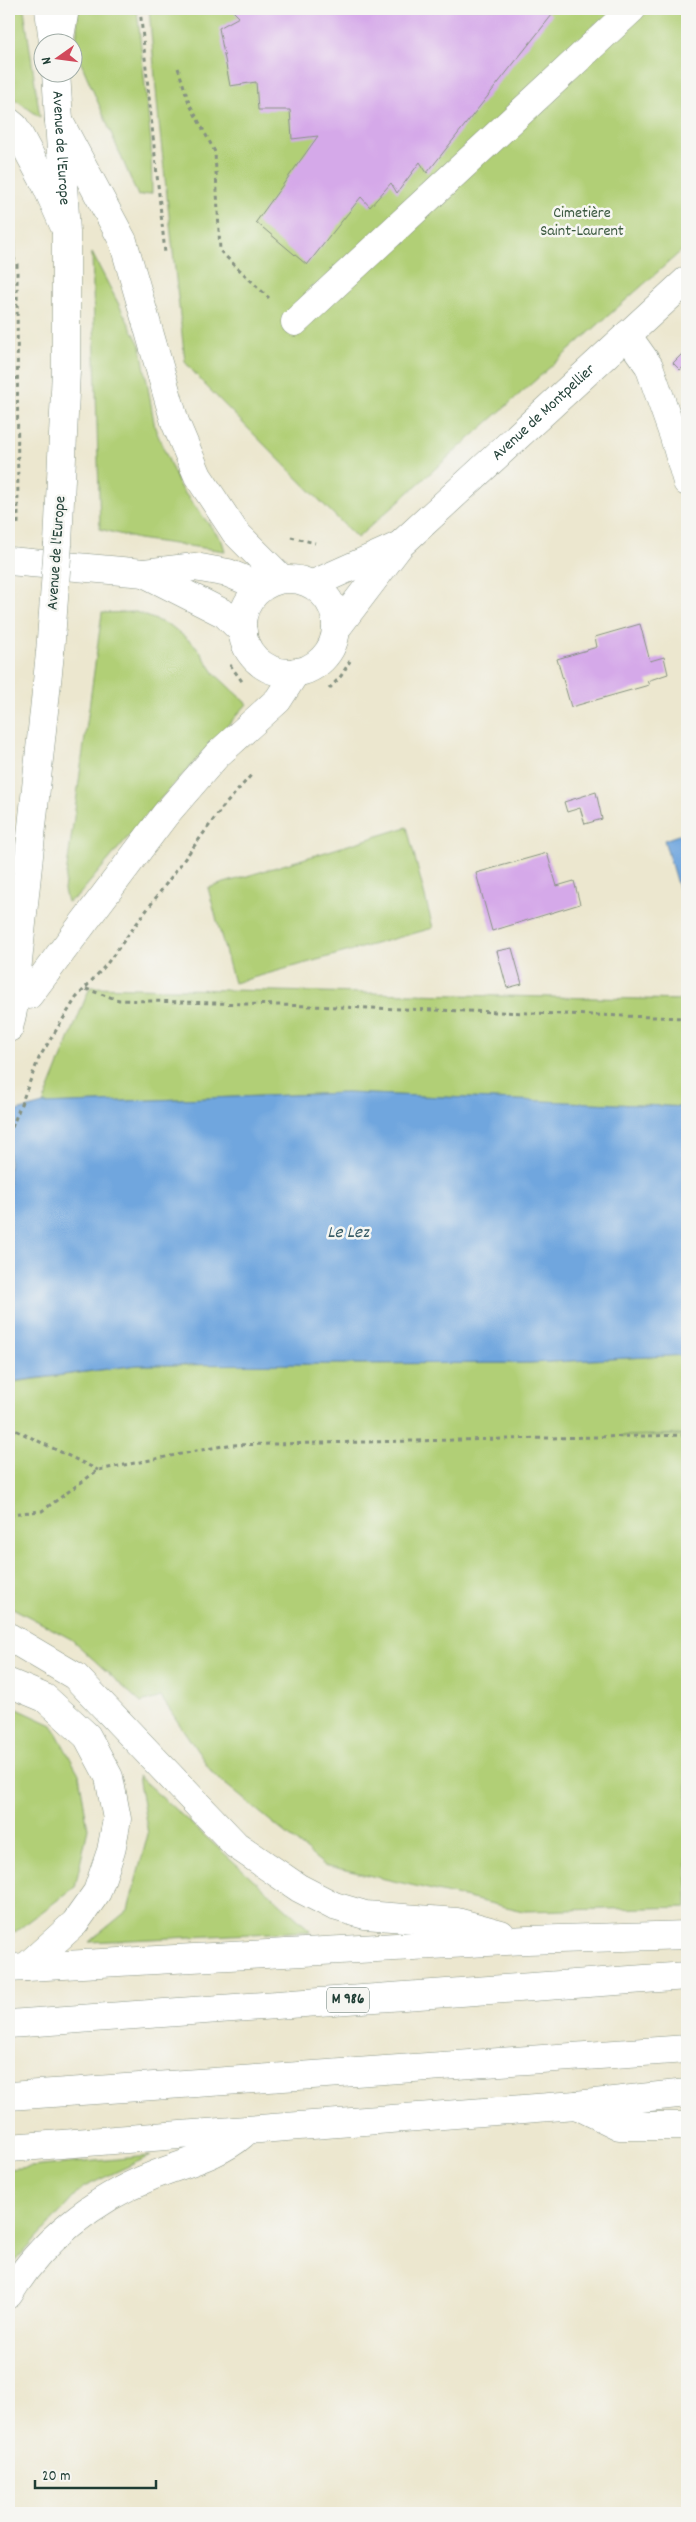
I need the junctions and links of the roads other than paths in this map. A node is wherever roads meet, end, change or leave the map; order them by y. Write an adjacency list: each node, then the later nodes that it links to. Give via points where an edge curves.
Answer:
1 (48, 9): 4 (main road)
2 (65, 9): 5 (main road)
3 (632, 9): 11 (main road)
4 (51, 32)
5 (62, 32)
6 (57, 82): 7 (main road, Avenue de l'Europe)
7 (59, 121): 9 (main road, Avenue de l'Europe); 17 (main road, via 123,241 175,422 198,476)
8 (9, 122): 9 (main road, via 16,127)
9 (66, 232): 22 (main road, Avenue de l'Europe, bridge, via 66,370 58,544)
10 (687, 280): 12 (main road, Avenue de Montpellier)
11 (295, 322)
12 (627, 335): 13 (main road, via 649,366); 14 (main road, Avenue de Montpellier)
13 (687, 482)
14 (400, 545): 18 (main road, Avenue de Montpellier); 19 (main road, Avenue de Montpellier)
15 (9, 561): 16 (main road)
16 (144, 573): 17 (main road, via 195,567); 20 (main road, via 225,614)
17 (272, 583): 18 (main road, via 298,579); 20 (main road, via 246,607)
18 (313, 584): 19 (main road, via 330,603)
19 (336, 629): 21 (main road, via 324,658 312,667)
20 (243, 632): 21 (main road, via 247,646 268,668)
21 (296, 672): 22 (main road, via 271,706 217,755 165,814)
22 (17, 1011)
23 (9, 1637): 26 (main road, via 75,1676 236,1845 299,1888 334,1906 365,1915 457,1922)
24 (9, 1683): 27 (main road, via 45,1698 87,1736 109,1777 117,1819 111,1851 97,1892 75,1923)
25 (687, 1936): 26 (main road)
26 (527, 1940): 27 (main road)
27 (17, 1968)
28 (687, 1976): 29 (main road, M 986)
29 (9, 2024)
30 (687, 2049): 32 (main road)
31 (687, 2093): 33 (main road)
32 (9, 2096)
33 (576, 2105): 34 (main road, via 619,2126); 35 (main road)
34 (687, 2126)
35 (246, 2131): 36 (main road); 37 (main road, via 230,2146 149,2177 107,2199 59,2233)
36 (9, 2148)
37 (9, 2294)

